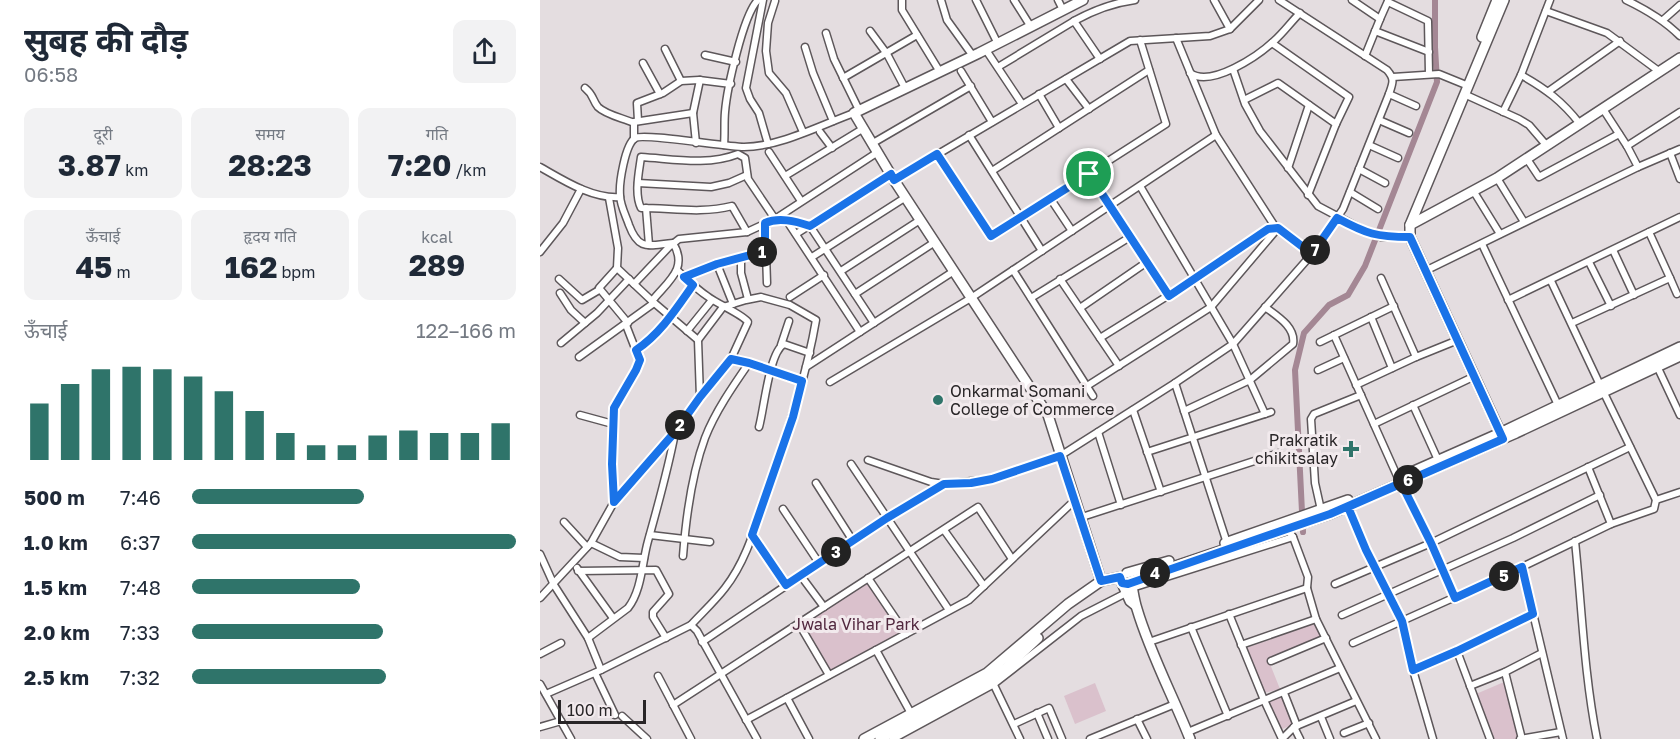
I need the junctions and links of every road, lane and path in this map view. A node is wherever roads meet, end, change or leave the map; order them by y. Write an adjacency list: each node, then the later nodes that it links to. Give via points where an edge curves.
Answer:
1 (747, 0): 20 (street)
2 (763, 0): 106 (street, via 746,88 759,113)
3 (902, 0): 33 (street, via 902,10)
4 (941, 0): 46 (street, via 947,20)
5 (976, 0): 39 (street)
6 (1014, 0): 28 (street)
7 (1058, 0): 22 (street)
8 (1083, 0): 22 (street)
9 (1135, 0): 27 (street, via 1116,3)
10 (1214, 0): 29 (street)
11 (1259, 0): 29 (street)
12 (1279, 0): 24 (street)
13 (1352, 0): 25 (street)
14 (1497, 0): 70 (street)
15 (1504, 0): 70 (street)
16 (1550, 0): 23 (street)
17 (1626, 0): 26 (street)
18 (775, 1): 93 (street, via 768,23 769,73 786,93)
19 (1388, 1): 25 (street); 42 (street, via 1428,21)
20 (755, 2): 50 (street)
21 (1680, 5): 26 (street)
22 (1064, 10): 28 (street)
23 (1546, 11): 37 (street); 60 (street)
24 (1300, 13): 38 (street); 47 (street)
25 (1380, 19): 31 (street)
26 (1663, 20): 34 (street)
27 (1074, 21): 49 (street); 52 (street)
28 (1031, 27): 39 (street)
29 (1230, 29): 35 (street, via 1210,36)
30 (870, 31): 44 (street)
31 (1375, 31): 42 (street); 47 (street)
32 (826, 33): 62 (street)
33 (916, 35): 44 (street); 56 (street)
34 (1680, 36)
35 (1176, 38): 36 (street); 58 (street)
36 (1140, 40): 49 (street, via 1130,41); 54 (street)
37 (1620, 41): 57 (street); 71 (street)
38 (1272, 43): 53 (street); 89 (street, via 1349,97)
39 (998, 44): 43 (street)
40 (806, 47): 86 (street)
41 (665, 49): 65 (street)
42 (1429, 52): 59 (street)
43 (988, 53): 46 (street); 52 (street)
44 (887, 54): 62 (street); 69 (street)
45 (705, 55): 50 (street)
46 (973, 56): 56 (street)
47 (1365, 56): 61 (street)
48 (1680, 58): 57 (street)
49 (1100, 59): 63 (street)
50 (736, 62): 66 (street)
51 (643, 63): 72 (street)
52 (998, 67): 76 (street)
53 (1233, 69): 58 (street, via 1206,78); 75 (street)
54 (1149, 70): 79 (street); 119 (street, via 1166,124)
55 (962, 71): 67 (street)
56 (940, 72): 69 (street)
57 (1660, 72): 80 (street)
58 (1190, 73): 98 (street)
59 (1433, 74): 61 (street); 70 (street)
60 (1521, 75): 71 (street); 81 (street)
61 (1393, 76): 74 (street)
62 (843, 78): 84 (street)
63 (1066, 79): 73 (street); 79 (street)
64 (700, 80): 65 (street); 66 (street); 83 (street)
65 (681, 81): 72 (street)
66 (731, 84): 102 (street)
67 (971, 86): 88 (street); 101 (street)
68 (585, 88): 87 (street, via 604,111)
69 (905, 88): 84 (street)
70 (1465, 89): 81 (street); 148 (street)
71 (1549, 92): 90 (street)
72 (660, 94): 87 (street, via 637,103)
73 (1040, 94): 76 (street); 91 (street)
74 (1389, 94): 78 (street); 85 (street)
75 (1244, 100): 77 (street, via 1278,82); 116 (street, via 1260,131)
76 (1022, 104): 88 (street)
77 (1309, 105): 89 (street); 116 (street)
78 (1416, 106)
79 (1089, 109): 91 (street)
80 (1603, 109): 90 (street); 96 (street)
81 (1503, 112): 104 (street, via 1529,125)
82 (1680, 112): 105 (street)
83 (693, 113): 87 (street); 100 (street)
84 (856, 113): 86 (street); 92 (street)
85 (1379, 120): 95 (street); 103 (street)
86 (832, 121): 93 (street)
87 (636, 122): 99 (street)
88 (992, 122): 97 (street)
89 (1336, 124): 131 (street)
90 (1580, 124): 104 (street)
91 (1059, 128): 118 (street)
92 (864, 129): 101 (street); 107 (street)
93 (802, 132): 106 (street)
94 (820, 132): 107 (street)
95 (1409, 133)
96 (1619, 134): 105 (street); 113 (street, via 1539,177)
97 (969, 135): 111 (street); 118 (street)
98 (1216, 135): 127 (street); 150 (street)
99 (634, 139): 100 (street, via 650,136); 132 (street, via 621,174)
100 (696, 143): 102 (street)
101 (873, 143): 109 (street)
102 (724, 145): 106 (street)
103 (1369, 145): 112 (street); 117 (street)
104 (1547, 146): 113 (street)
105 (1627, 146): 115 (street)
106 (769, 148): 121 (street)
107 (832, 148): 121 (street)
108 (1680, 149): 110 (street)
109 (878, 153): 122 (street); 136 (street)
110 (1670, 153): 115 (street); 124 (street)
111 (937, 154): 122 (street); 140 (street, via 991,236)
112 (1398, 158)
113 (1527, 159): 123 (street)
114 (540, 167): 128 (street)
115 (1638, 167): 146 (street)
116 (1287, 168): 131 (street)
117 (1359, 169): 126 (street); 129 (street)
118 (992, 171): 140 (street)
119 (1089, 174): 135 (street); 137 (street)
120 (747, 175): 125 (street, via 711,187); 125 (street, via 745,158 738,154 712,162 641,157); 143 (street)
121 (785, 176): 136 (street)
122 (893, 177): 133 (street); 149 (street)
123 (1497, 178): 130 (street); 146 (street)
124 (1680, 179)
125 (638, 183): 138 (street, via 639,204)
126 (1385, 183)
127 (1140, 186): 137 (street); 181 (street)
128 (581, 189): 134 (street); 166 (street, via 563,223)
129 (1350, 192): 139 (street); 142 (street)
130 (1474, 192): 148 (street); 155 (street)
131 (1308, 195): 142 (street)
132 (620, 197): 134 (street); 161 (street, via 634,239)
133 (906, 197): 144 (street); 162 (street)
134 (609, 198): 173 (street, via 618,248)
135 (1050, 198): 140 (street); 151 (street)
136 (801, 201): 143 (street)
137 (1109, 206): 151 (street); 156 (street)
138 (646, 208): 152 (street, via 681,211 732,206); 161 (street)
139 (1378, 208)
140 (1021, 217): 165 (street)
141 (1680, 217): 153 (street)
142 (1337, 218): 157 (street, via 1381,237); 167 (street)
143 (774, 219): 145 (street); 147 (street)
144 (920, 220): 159 (street); 177 (street)
145 (787, 221): 149 (street); 154 (street)
146 (1524, 222): 155 (street)
147 (765, 223): 152 (street); 164 (street)
148 (1410, 225): 157 (street)
149 (810, 226): 154 (street); 162 (street)
150 (1278, 228): 167 (street); 181 (street, via 1268,229); 208 (street)
151 (1071, 231): 165 (street)
152 (747, 232): 158 (street)
153 (1649, 232): 163 (street); 183 (street)
154 (796, 234): 168 (street)
155 (1500, 234): 160 (street)
156 (1130, 237): 170 (street); 185 (street)
157 (1410, 237): 176 (street)
158 (676, 241): 161 (street); 174 (street, via 680,257); 187 (street)
159 (935, 242): 178 (street); 192 (street)
160 (1482, 244): 176 (street); 201 (street)
161 (649, 245)
162 (826, 248): 168 (street); 177 (street)
163 (1613, 250): 171 (street); 194 (street)
164 (765, 251): 169 (street); 188 (street)
165 (1042, 251): 175 (street)
166 (540, 252)
167 (1312, 254): 209 (street)
168 (812, 257): 179 (street)
169 (741, 258): 172 (street); 199 (street)
170 (1147, 262): 195 (street); 210 (street)
171 (1589, 262): 186 (street); 206 (street)
172 (717, 264): 180 (street); 204 (street)
173 (617, 268): 187 (street); 190 (street)
174 (677, 270): 180 (street); 203 (street)
175 (1013, 270): 197 (street); 198 (street)
176 (1427, 270): 223 (street)
177 (841, 271): 192 (street)
178 (954, 271): 197 (street); 215 (street)
179 (824, 275): 196 (street); 219 (street)
180 (684, 277): 189 (street)
181 (1194, 278): 195 (street); 208 (street)
182 (1382, 278): 205 (street)
183 (1670, 278): 193 (street); 194 (street)
184 (559, 279): 190 (street, via 582,300)
185 (1060, 279): 198 (street); 210 (street)
186 (1551, 281): 201 (street); 216 (street)
187 (632, 282): 202 (street); 203 (street)
188 (767, 283)
189 (693, 285): 200 (street); 211 (street)
190 (599, 290): 202 (street)
191 (560, 293): 214 (street)
192 (855, 294): 215 (street)
193 (1677, 294)
194 (1634, 295): 206 (street)
195 (1169, 296): 221 (street)
196 (790, 297)
197 (971, 297): 246 (street); 270 (street, via 1048,415)
198 (1030, 297): 249 (street)
199 (748, 299): 204 (street); 230 (street, via 761,297 790,304 816,320)
200 (712, 300): 207 (street); 218 (street)
201 (1508, 300): 255 (street)
202 (608, 301): 214 (street); 217 (street)
203 (653, 302): 211 (street); 217 (street)
204 (733, 304): 207 (street)
205 (1394, 306): 212 (street); 233 (street)
206 (1611, 306): 216 (street)
207 (723, 307): 222 (street); 235 (street, via 748,322)
208 (1211, 307): 226 (street); 237 (street)
209 (1265, 307): 226 (street); 244 (street, via 1289,327 1293,344)
210 (1080, 308): 221 (street)
211 (671, 317): 218 (street); 229 (street)
212 (1371, 318): 220 (street); 240 (street)
213 (789, 321): 227 (street)
214 (585, 323): 225 (street)
215 (874, 323): 219 (street)
216 (1572, 323): 250 (street)
217 (627, 324): 229 (street); 232 (street)
218 (687, 331): 222 (street)
219 (860, 332): 239 (street)
220 (1334, 335): 224 (street); 234 (street)
221 (1100, 338): 237 (street)
222 (698, 340): 253 (street)
223 (1458, 340): 233 (street); 243 (street)
224 (1320, 342)
225 (561, 343)
226 (1233, 344): 244 (street); 247 (street)
227 (781, 345): 230 (street); 241 (street)
228 (1680, 347): 250 (street)
229 (636, 350): 260 (street, via 640,360 614,408)
230 (810, 353): 239 (street)
231 (1680, 356): 238 (street)
232 (579, 357)
233 (1416, 357): 240 (street)
234 (1344, 358): 242 (street); 248 (street)
235 (731, 359): 236 (street); 253 (street)
236 (749, 363): 241 (street); 297 (street, via 706,437 691,488)
237 (1119, 366): 249 (street)
238 (1657, 366): 250 (street); 259 (street)
239 (806, 368): 245 (street)
240 (1392, 368): 248 (street)
241 (771, 370): 245 (street); 262 (street)
242 (1318, 370)
243 (1474, 376): 254 (street); 265 (street)
244 (1250, 380): 257 (street); 266 (street, via 1268,413)
245 (802, 381): 296 (street)
246 (830, 382)
247 (1175, 383): 256 (street); 257 (street)
248 (1356, 385): 251 (street)
249 (1087, 386): 252 (street)
250 (1601, 388): 255 (street); 265 (street); 267 (street)
251 (1361, 395): 261 (street); 288 (street, via 1314,414 1311,419)
252 (1093, 396)
253 (700, 397): 263 (street)
254 (1413, 405): 261 (street); 272 (street)
255 (1558, 405): 265 (street)
256 (1133, 410): 264 (street); 268 (street)
257 (1184, 411): 266 (street)
258 (580, 415): 260 (street)
259 (1680, 415)
260 (613, 424): 284 (street)
261 (1374, 424): 276 (street)
262 (759, 428)
263 (675, 432): 284 (street); 295 (street)
264 (1098, 432): 270 (street); 285 (street)
265 (1502, 436): 272 (street); 276 (street)
266 (1193, 438): 268 (street); 275 (street)
267 (1630, 447): 274 (street); 282 (street)
268 (1147, 452): 279 (street)
269 (1279, 453): 275 (street)
270 (1060, 456): 278 (street, via 992,479); 283 (street)
271 (868, 460): 278 (street)
272 (1438, 460): 276 (street)
273 (851, 465): 289 (street)
274 (1588, 467): 281 (street); 302 (street)
275 (1206, 478): 279 (street); 301 (street)
276 (1400, 481): 286 (street); 288 (street); 302 (street)
277 (816, 483): 298 (street)
278 (944, 484): 289 (street)
279 (1161, 492): 285 (street)
280 (1680, 492): 282 (street)
281 (1600, 495): 292 (street); 314 (street)
282 (1656, 500): 292 (street, via 1654,509)
283 (1074, 501): 290 (street); 308 (street)
284 (614, 502): 303 (street)
285 (1121, 505): 290 (street)
286 (1348, 507): 288 (street); 312 (street)
287 (783, 509): 310 (street)
288 (1320, 513): 293 (street)
289 (887, 518): 298 (street); 304 (street)
290 (1079, 518): 318 (street)
291 (564, 522): 303 (street)
292 (1611, 524): 300 (street)
293 (1289, 529): 301 (street); 319 (street, via 1191,565); 324 (street, via 1308,577)
294 (944, 530): 304 (street); 308 (street, via 978,507); 323 (street)
295 (650, 535): 297 (street); 307 (street)
296 (754, 537): 322 (street); 338 (street, via 726,587)
297 (684, 539): 299 (street); 306 (street)
298 (853, 541): 310 (street)
299 (710, 542)
300 (1575, 542): 311 (street); 404 (street, via 1585,668)
301 (1227, 543): 319 (street, via 1161,564)
302 (1431, 543): 312 (street); 314 (street)
303 (589, 545): 307 (street, via 620,557); 309 (street)
304 (909, 551): 317 (street); 329 (street)
305 (540, 554): 321 (street)
306 (683, 556)
307 (644, 558): 313 (street)
308 (1012, 559): 323 (street)
309 (573, 563): 315 (street); 321 (street)
310 (819, 563): 316 (street)
311 (1522, 567): 327 (street); 331 (street)
312 (1375, 568): 320 (street); 325 (street)
313 (642, 569): 315 (street); 333 (street, via 633,602); 341 (street, via 656,570 669,592 652,615)
314 (1443, 569): 325 (street); 327 (street)
315 (578, 571): 333 (street)
316 (801, 576): 322 (street); 328 (street)
317 (868, 578): 328 (street); 339 (street)
318 (1101, 581): 319 (street); 360 (street, via 1068,604)
319 (1125, 582): 344 (street); 360 (street); 360 (street, via 1093,592 1071,607)
320 (1335, 584)
321 (554, 585): 326 (street); 340 (street)
322 (786, 585): 343 (street)
323 (984, 586): 329 (street, via 969,600)
324 (1307, 588): 330 (street); 334 (street)
325 (1389, 593): 332 (street); 335 (street)
326 (540, 598)
327 (1455, 598): 335 (street)
328 (824, 608): 336 (street)
329 (949, 610): 339 (street)
330 (1229, 614): 337 (street); 347 (street)
331 (1533, 614): 349 (street); 350 (street)
332 (1342, 615)
333 (613, 618): 340 (street)
334 (1316, 619): 342 (street); 347 (street)
335 (1402, 621): 346 (street); 354 (street)
336 (799, 624): 357 (street); 358 (street)
337 (1191, 627): 344 (street); 371 (street)
338 (694, 628): 341 (street); 343 (street)
339 (906, 634): 348 (street)
340 (588, 638): 355 (street)
341 (666, 638): 355 (street)
342 (1326, 638): 352 (street); 353 (street)
343 (702, 642): 357 (street)
344 (1149, 642): 368 (street)
345 (561, 643): 351 (street)
346 (1353, 644)
347 (1241, 645): 366 (street)
348 (876, 650): 358 (street); 372 (street)
349 (1457, 651): 354 (street); 362 (street)
350 (1542, 653): 356 (street); 382 (street)
351 (540, 654)
352 (1271, 661)
353 (1340, 668): 363 (street); 367 (street)
354 (1413, 670): 401 (street)
355 (598, 672): 364 (street); 385 (street, via 618,715)
356 (1505, 672): 362 (street); 403 (street)
357 (721, 675): 369 (street); 375 (street)
358 (830, 675): 365 (street)
359 (658, 676): 369 (street)
360 (992, 678): 372 (street); 378 (street); 391 (street)
361 (540, 684): 364 (street)
362 (1470, 686): 402 (street)
363 (1284, 693): 366 (street); 379 (street)
364 (546, 694): 376 (street)
365 (787, 698): 375 (street); 388 (street)
366 (1264, 700): 371 (street); 397 (street)
367 (1356, 701): 373 (street); 377 (street)
368 (1175, 704): 374 (street); 383 (street)
369 (673, 705): 386 (street)
370 (1037, 713): 378 (street); 393 (street); 394 (street, via 1049,708)
371 (1228, 716): 383 (street)
372 (913, 717): 389 (street); 390 (street)
373 (1321, 717): 379 (street); 399 (street)
374 (1137, 719): 395 (street); 396 (street)
375 (746, 720): 387 (street)
376 (561, 721): 380 (street); 384 (street)
377 (1369, 723): 381 (street); 400 (street)
378 (1014, 724): 392 (street)
379 (1296, 726): 397 (street); 398 (street)
380 (540, 727)
381 (1344, 734)
382 (1562, 735): 403 (street)
383 (1189, 736)
384 (571, 739)
385 (647, 739)
386 (691, 739)
387 (757, 739)
388 (809, 739)
389 (864, 739)
390 (880, 739)
391 (893, 739)
392 (1020, 739)
393 (1048, 739)
394 (1062, 739)
395 (1090, 739)
396 (1147, 739)
397 (1282, 739)
398 (1300, 739)
399 (1330, 739)
400 (1376, 739)
401 (1433, 739)
402 (1490, 739)
403 (1521, 739)
404 (1598, 739)

